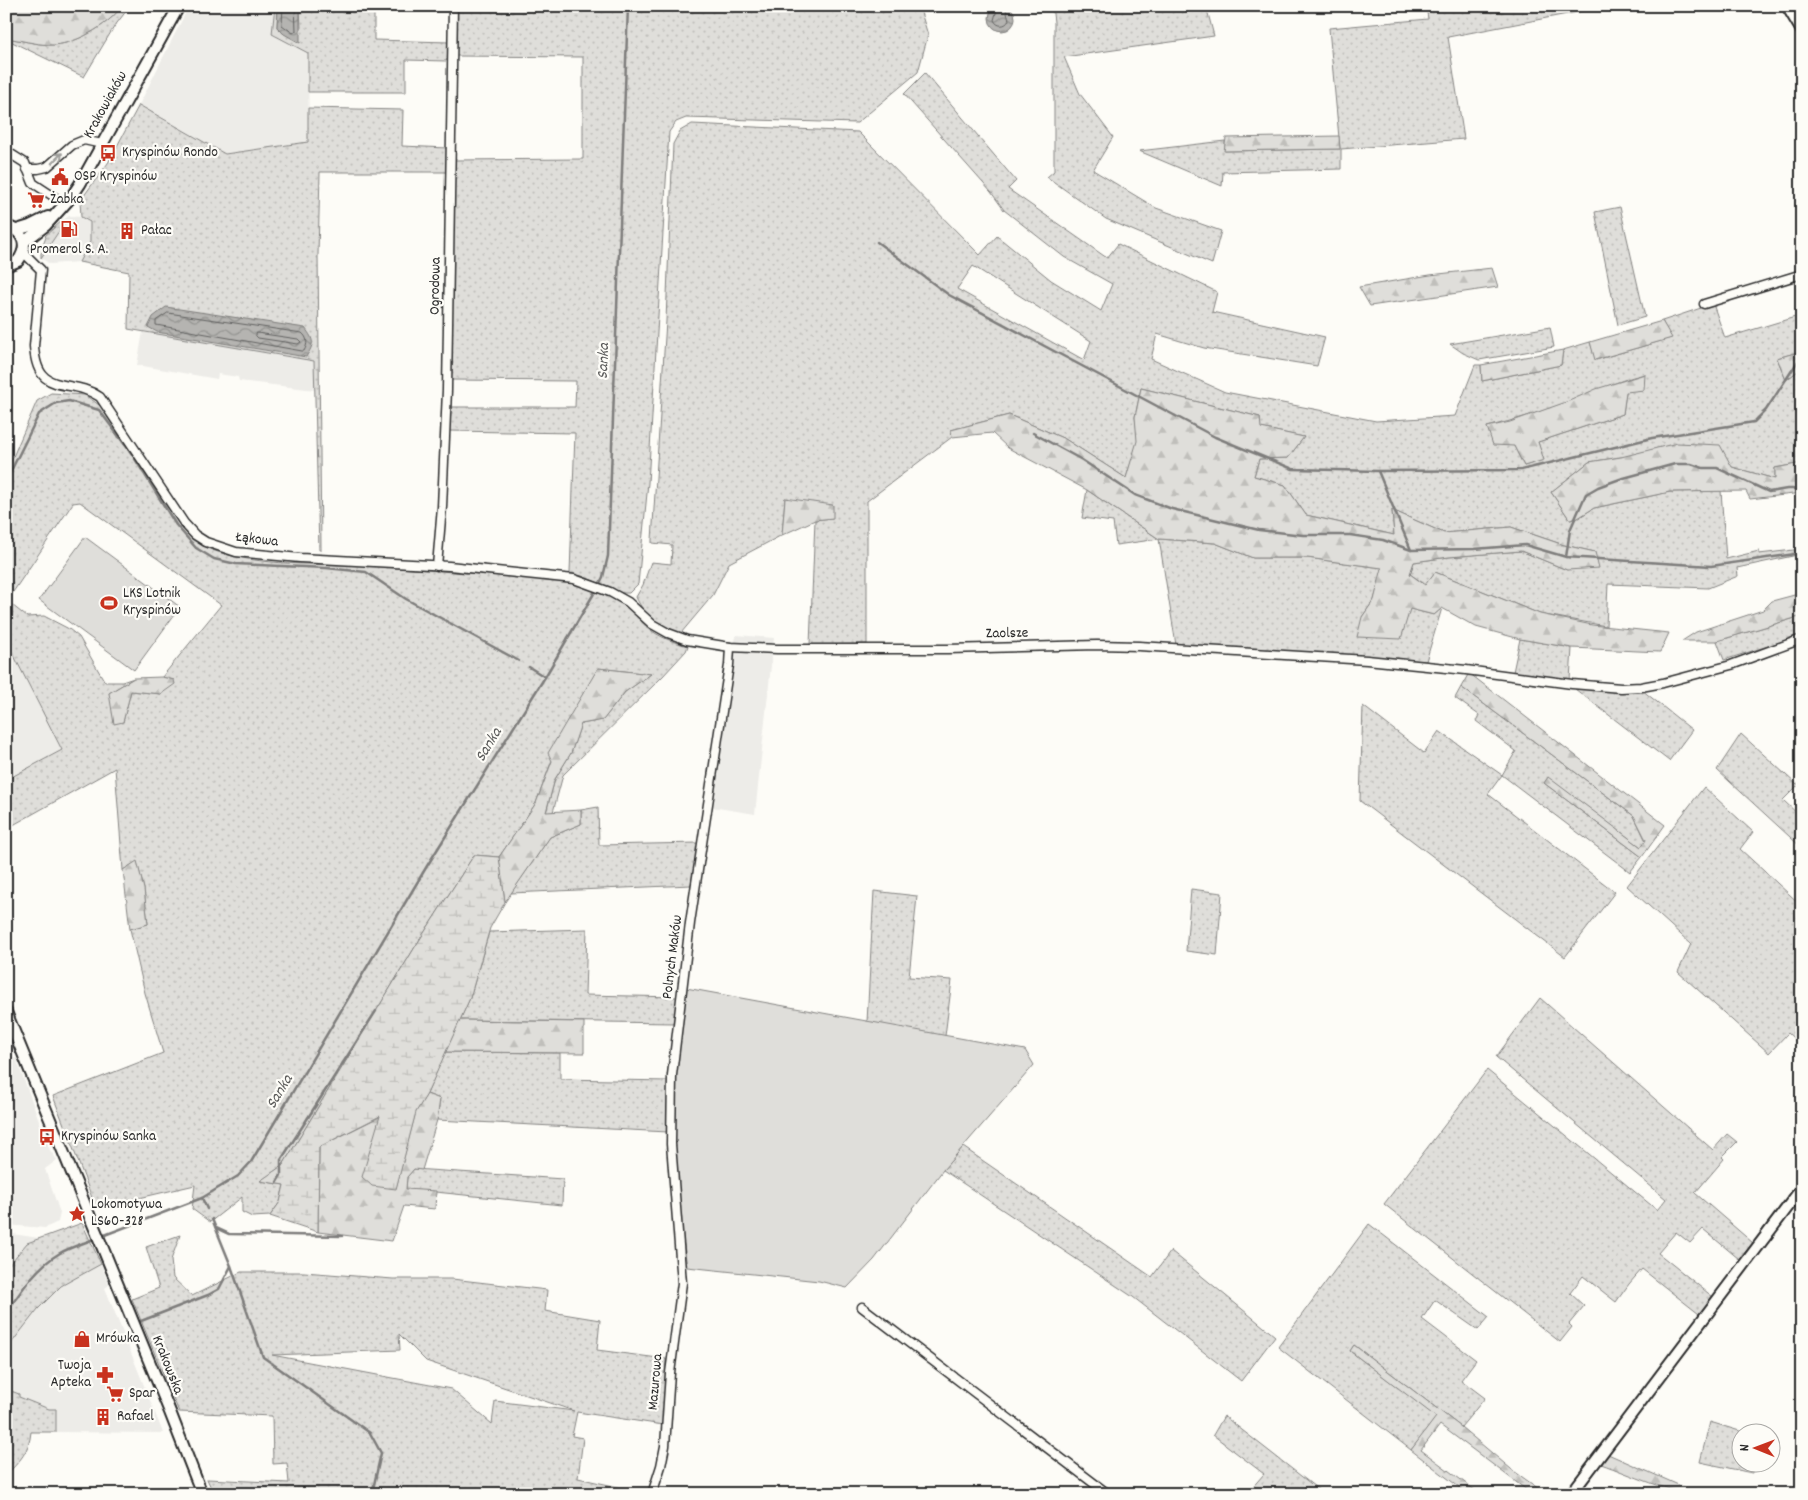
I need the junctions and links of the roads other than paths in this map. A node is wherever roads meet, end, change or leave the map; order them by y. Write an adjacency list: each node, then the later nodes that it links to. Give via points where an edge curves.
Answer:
1 (179, 6): 5 (main road, Krakowiaków)
2 (454, 6): 17 (street, Ogrodowa, via 447,390)
3 (1787, 6): 4 (main road)
4 (1802, 31)
5 (102, 144): 7 (street, one-way to 5, via 47,167 72,145 84,140); 8 (main road, Krakowiaków)
6 (6, 151): 7 (street, via 21,159)
7 (27, 169): 8 (street, via 33,183)
8 (65, 204): 9 (main road, Krakowiaków)
9 (54, 214): 11 (main road, Krakowiaków); 12 (main road, Krakowiaków)
10 (6, 226): 11 (main road)
11 (17, 230): 12 (main road)
12 (23, 247): 13 (street, Łąkowa); 14 (main road, Krakowiaków, via 21,257)
13 (33, 264): 14 (street); 17 (street, Łąkowa, via 41,270 34,355 42,375 54,384 84,389 100,397 195,535 236,552)
14 (10, 265)
15 (1802, 274): 16 (street)
16 (1704, 304)
17 (437, 566): 18 (street, Łąkowa, via 562,577 588,583 628,602)
18 (652, 624): 20 (street, Zaolsze, via 682,638)
19 (1802, 639): 20 (street, Zaolsze, via 1731,665 1663,683 1621,688 1366,660 1097,645 948,649)
20 (730, 647): 23 (street, Polnych Maków, via 672,1075 671,1144)
21 (6, 1012): 25 (main road, Krakowska)
22 (1802, 1188): 28 (main road)
23 (681, 1272): 26 (street, Mazurowa, via 664,1446)
24 (862, 1306): 27 (street)
25 (202, 1494)
26 (652, 1494)
27 (1108, 1494)
28 (1570, 1494)

